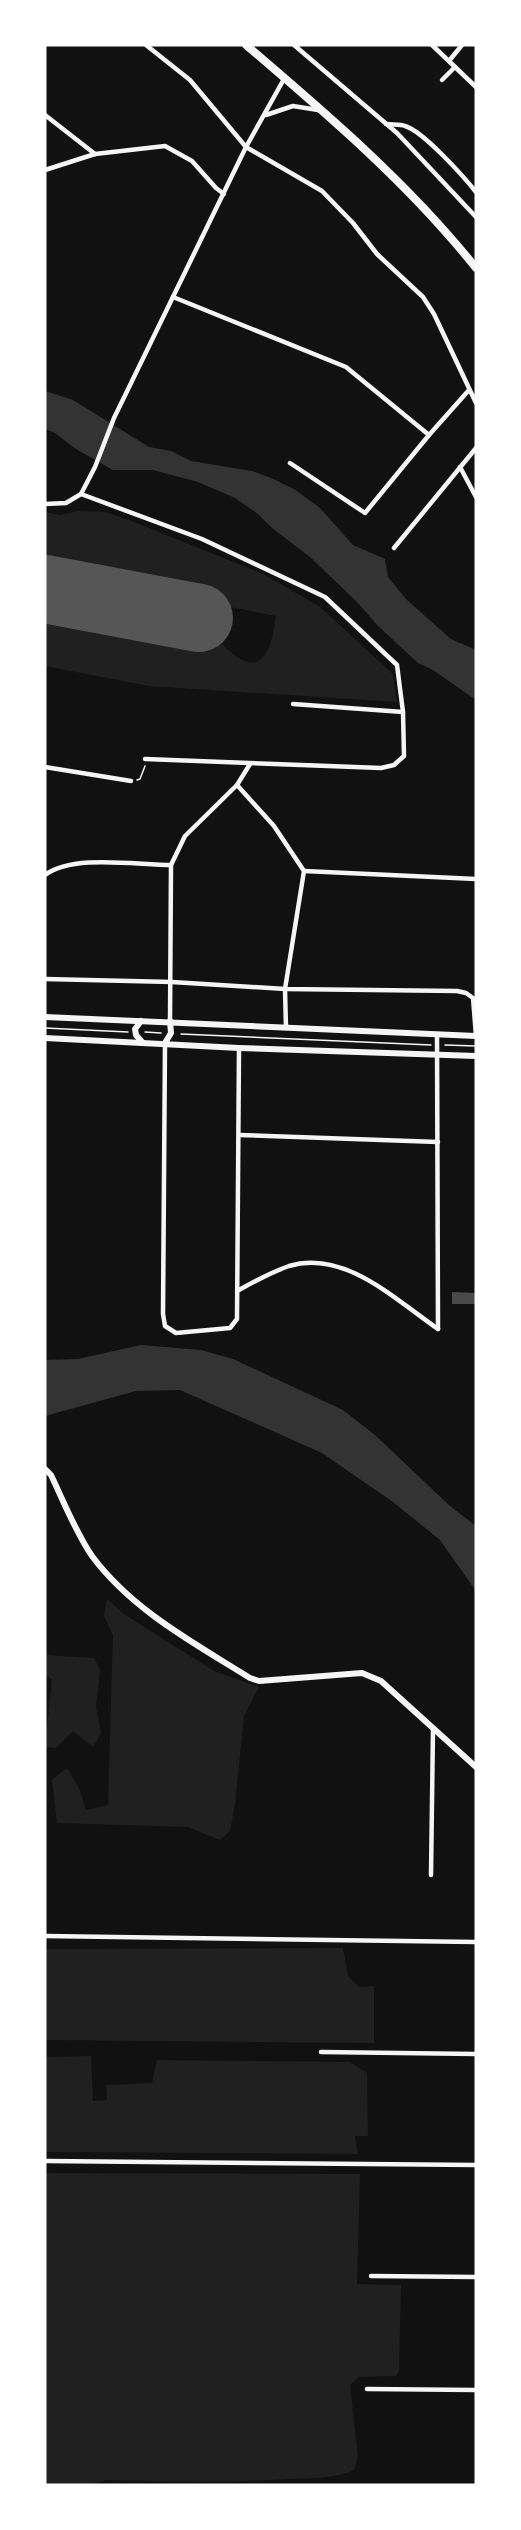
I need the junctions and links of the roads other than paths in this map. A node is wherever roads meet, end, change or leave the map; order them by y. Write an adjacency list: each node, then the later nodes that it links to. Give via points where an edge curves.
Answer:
1 (146, 45): 15 (street, via 190,80)
2 (246, 45): 8 (highway)
3 (294, 45): 14 (street)
4 (432, 45): 6 (street)
5 (462, 45): 6 (street)
6 (449, 61): 7 (street)
7 (455, 67): 9 (street); 10 (street)
8 (285, 78): 11 (highway); 13 (street)
9 (442, 80)
10 (476, 87)
11 (322, 111): 13 (street, via 293,106); 21 (highway, via 409,191)
12 (45, 115): 16 (street)
13 (266, 115): 15 (street)
14 (386, 124): 18 (street, via 407,126 466,178); 20 (street)
15 (246, 147): 19 (street); 23 (street, via 322,190 377,254 423,297)
16 (95, 154): 17 (street); 19 (street, via 165,146 192,161)
17 (45, 170)
18 (476, 192)
19 (224, 194): 22 (street)
20 (475, 214)
21 (476, 268)
22 (173, 297): 25 (street, via 346,367); 29 (street)
23 (469, 390): 24 (street); 25 (street)
24 (476, 403)
25 (429, 435): 27 (street, via 365,513)
26 (476, 448): 28 (street)
27 (290, 463)
28 (460, 467): 30 (street); 32 (street)
29 (81, 494): 31 (street, via 66,503); 34 (street, via 202,539 325,597 397,665)
30 (476, 497)
31 (45, 504)
32 (394, 548)
33 (293, 704): 34 (street)
34 (403, 712): 36 (street, via 404,756 394,765 381,768)
35 (145, 759): 36 (street)
36 (250, 764): 39 (street)
37 (45, 767): 38 (street)
38 (131, 781)
39 (237, 785): 40 (street, via 185,836); 41 (street, via 274,826)
40 (171, 865): 42 (street, via 82,863 55,868); 45 (street)
41 (304, 871): 43 (street); 46 (street)
42 (45, 875)
43 (476, 879)
44 (45, 979): 45 (street)
45 (172, 982): 46 (street); 49 (street)
46 (285, 989): 50 (street); 52 (street, via 466,993 473,998)
47 (45, 1017): 48 (street)
48 (142, 1020): 49 (street); 54 (street, via 135,1029)
49 (170, 1022): 50 (street); 55 (street, via 171,1033)
50 (286, 1028): 51 (street)
51 (437, 1035): 52 (street); 57 (street)
52 (476, 1036)
53 (45, 1038): 54 (street)
54 (144, 1043): 55 (street)
55 (165, 1043): 56 (street); 61 (street, via 165,1326 176,1333 230,1328 237,1319)
56 (239, 1048): 57 (street); 59 (street)
57 (437, 1055): 58 (street); 60 (street)
58 (476, 1056)
59 (239, 1135): 60 (street); 61 (street)
60 (438, 1142): 61 (street, via 438,1329 351,1271 323,1263 290,1266)
61 (239, 1290)
62 (45, 1469): 63 (street, via 91,1554 118,1587 161,1622 259,1681 362,1673 381,1681)
63 (433, 1729): 64 (street); 65 (street)
64 (476, 1767)
65 (431, 1875)
66 (45, 1936): 67 (street)
67 (476, 1942)
68 (321, 2052): 69 (street)
69 (476, 2054)
70 (45, 2161): 71 (street)
71 (476, 2165)
72 (372, 2276): 73 (street)
73 (476, 2277)
74 (366, 2389): 75 (street)
75 (476, 2390)

